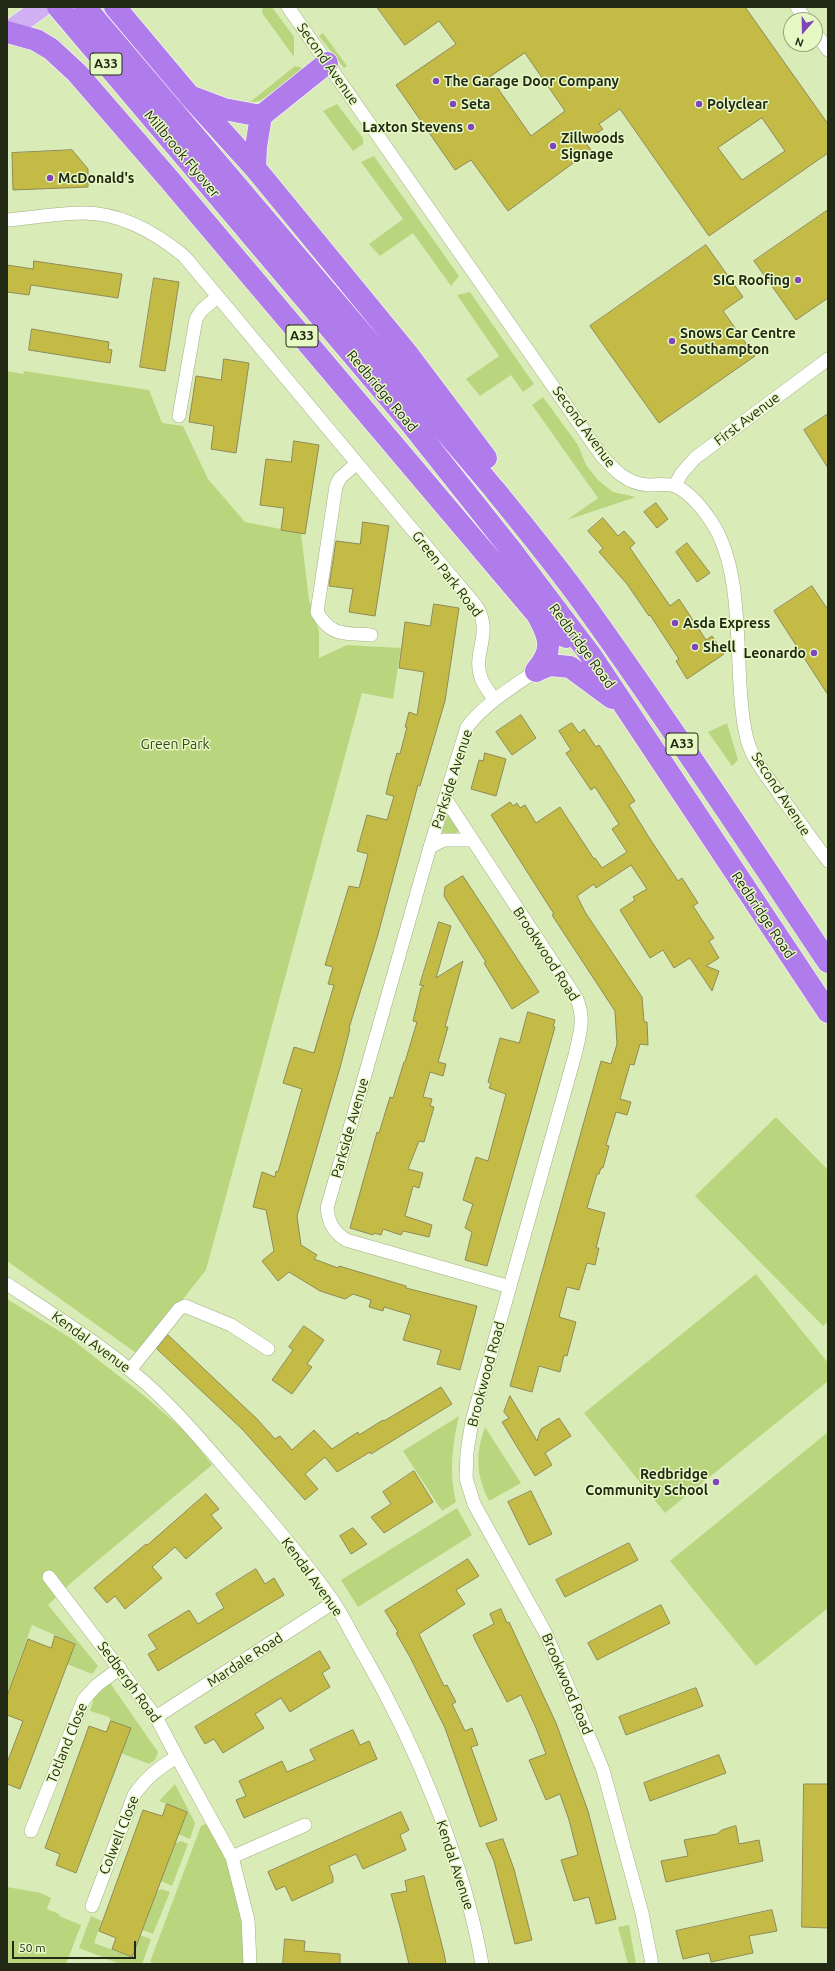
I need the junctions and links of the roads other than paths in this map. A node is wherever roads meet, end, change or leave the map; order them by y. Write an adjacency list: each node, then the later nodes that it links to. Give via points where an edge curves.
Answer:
1 (42, 7): 6 (main road)
2 (58, 7): 9 (highway, Millbrook Flyover / A33)
3 (84, 7): 9 (highway, Millbrook Flyover / A33)
4 (115, 7): 8 (highway, A33)
5 (288, 7): 7 (street, Second Avenue)
6 (7, 32): 20 (highway, A33, via 36,40 51,49 82,79)
7 (327, 63): 10 (highway); 18 (street, Second Avenue, via 601,455 613,469 629,480 646,485)
8 (189, 95): 10 (highway, via 224,109); 11 (highway, A33)
9 (162, 115): 13 (highway, Millbrook Flyover / A33)
10 (261, 116): 11 (highway)
11 (255, 168): 19 (highway, A33, via 406,352 497,473)
12 (7, 220): 14 (street, Green Park Road, via 85,213 139,226 184,256)
13 (314, 293): 19 (highway, Redbridge Road / A33, via 494,489); 22 (highway, Redbridge Road / A33)
14 (217, 297): 16 (street, via 196,319); 17 (street, Green Park Road)
15 (828, 359): 18 (street, First Avenue, via 695,458 681,474)
16 (179, 416)
17 (357, 463): 21 (street, via 340,478 336,486 318,612 324,624 335,632); 24 (street, Green Park Road, via 480,612 484,625 479,669)
18 (675, 486): 29 (street, Second Avenue, via 693,498 712,522 725,550 732,576 739,687 746,736 758,764)
19 (529, 532): 30 (highway, Redbridge Road / A33, via 593,616 662,714)
20 (535, 612): 22 (highway, A33); 23 (highway, via 549,641 545,658)
21 (371, 635)
22 (592, 658): 25 (highway, Redbridge Road / A33)
23 (536, 671): 24 (street, Parkside Avenue); 25 (highway, via 550,665 570,667)
24 (494, 699): 26 (street, Parkside Avenue, via 467,727)
25 (627, 710): 31 (highway, Redbridge Road / A33)
26 (445, 798): 27 (street, Brookwood Road); 28 (street, Parkside Avenue)
27 (472, 840): 28 (street, Parkside Avenue, via 444,840); 33 (street, Brookwood Road, via 577,999 582,1012 582,1026 575,1055)
28 (430, 847): 33 (street, Parkside Avenue, via 327,1208 329,1223 335,1232 346,1240)
29 (828, 861)
30 (828, 962)
31 (828, 1012)
32 (7, 1284): 35 (street, Kendal Avenue, via 68,1324)
33 (510, 1288): 47 (street, Brookwood Road, via 472,1421 466,1478 478,1512 546,1634 603,1770 642,1913)
34 (268, 1349): 35 (street, via 231,1325 185,1306 179,1309)
35 (130, 1370): 37 (street, Kendal Avenue, via 187,1423 268,1518)
36 (49, 1577): 38 (street, Sedbergh Road)
37 (334, 1602): 39 (street, Mardale Road); 46 (street, Kendal Avenue, via 385,1693 422,1771 453,1855 475,1926)
38 (120, 1668): 39 (street, Sedbergh Road); 42 (street, Totland Close, via 97,1685 84,1699)
39 (156, 1717): 40 (street, Sedbergh Road)
40 (176, 1757): 43 (street, Sedbergh Road); 44 (street, Colwell Close, via 154,1770 134,1795)
41 (305, 1824): 43 (street)
42 (31, 1831)
43 (232, 1857): 45 (street, Sedbergh Road, via 248,1920)
44 (92, 1906)
45 (250, 1964)
46 (482, 1964)
47 (652, 1964)

